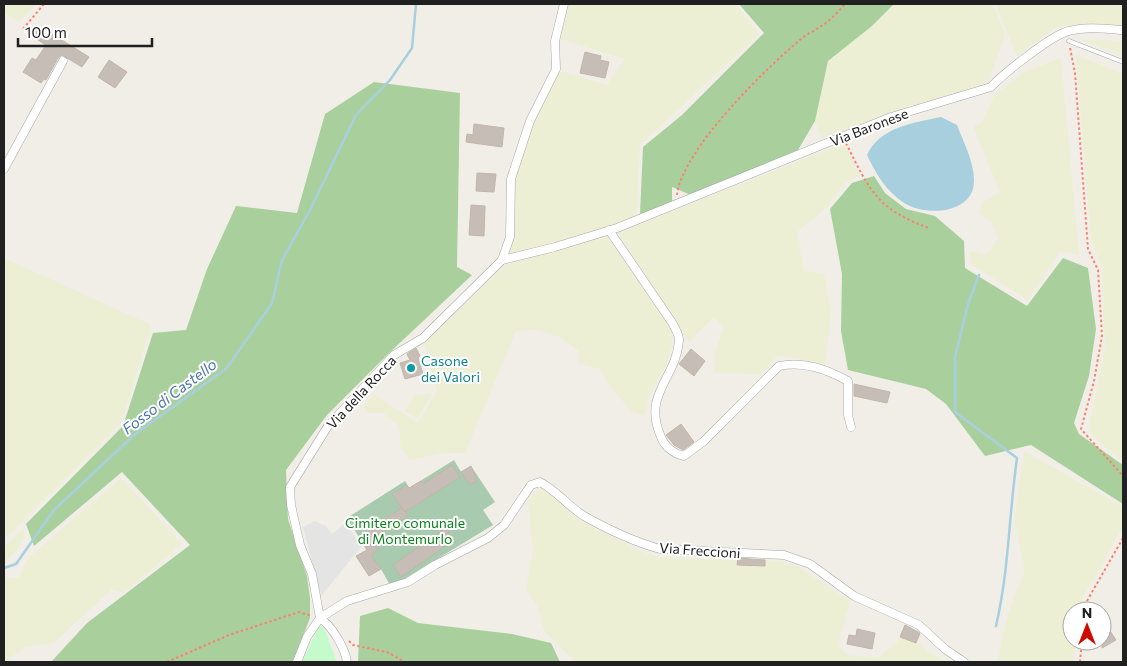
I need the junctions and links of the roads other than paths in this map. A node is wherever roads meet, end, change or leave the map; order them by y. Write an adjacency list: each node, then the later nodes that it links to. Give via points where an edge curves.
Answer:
1 (564, 4): 8 (street, via 555,41 556,69 530,121 511,179 510,237)
2 (1123, 30): 7 (street, Via Baronese, via 1085,28 1066,31 1001,76 991,87 891,117)
3 (1068, 41): 5 (lane)
4 (63, 61): 6 (street)
5 (1123, 62)
6 (4, 169)
7 (609, 230): 8 (street, Via Baronese); 9 (street, via 680,339 656,401 655,424 662,440 675,454 684,456 704,442 779,366 788,364 813,366 848,381)
8 (502, 260): 10 (street, Via della Rocca, via 423,338 394,355 328,426 290,487 300,545 312,574)
9 (851, 427)
10 (320, 618): 11 (street, via 307,637); 12 (street, Via della Rocca, via 326,622 346,654); 13 (street, Via Freccioni, via 347,601 408,582 488,538 504,525 531,485 540,482 551,487 583,515 645,545 660,549 784,555 810,564 854,596 919,625)
11 (297, 662)
12 (347, 662)
13 (964, 662)

